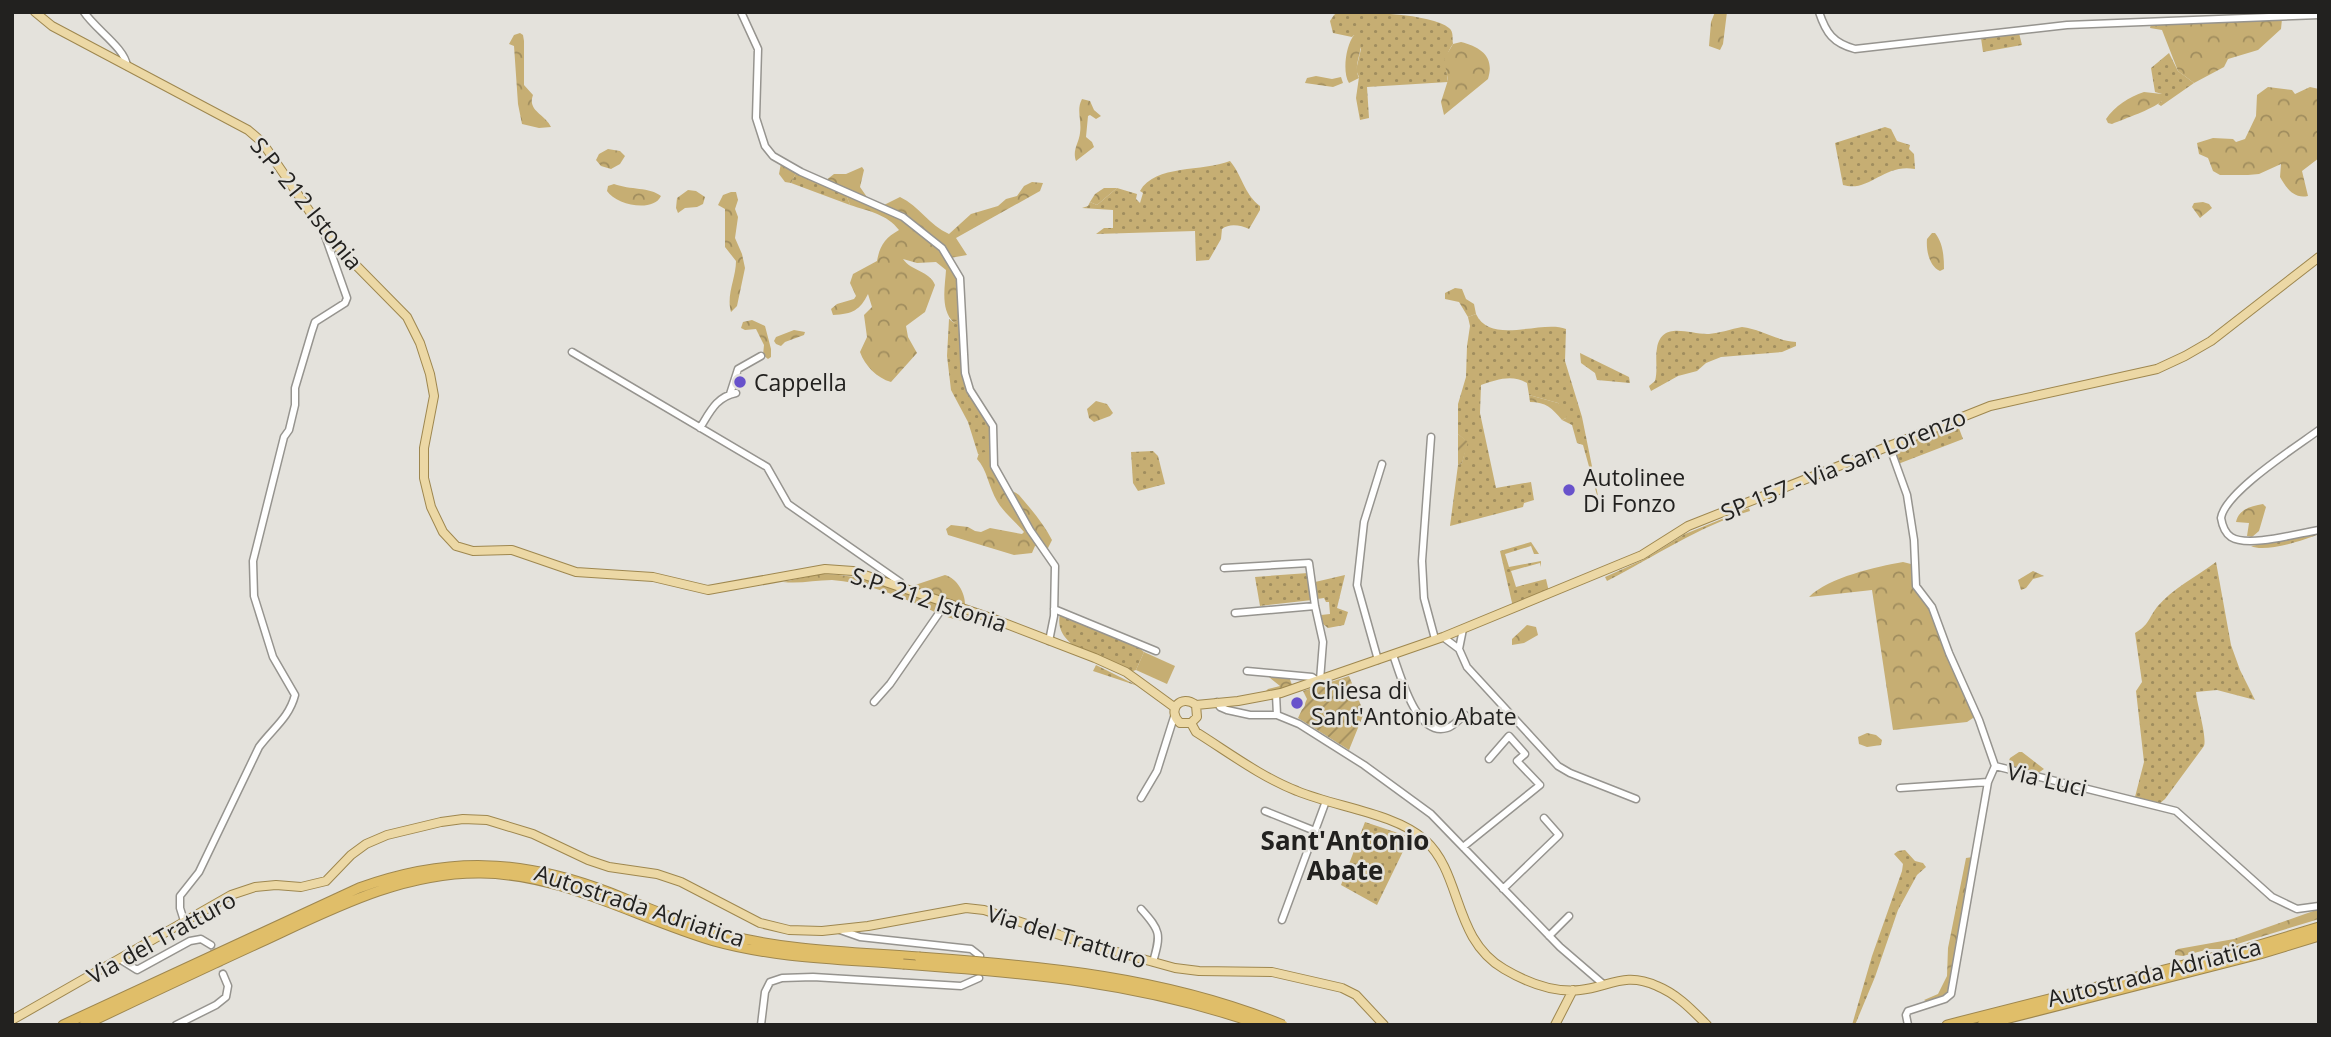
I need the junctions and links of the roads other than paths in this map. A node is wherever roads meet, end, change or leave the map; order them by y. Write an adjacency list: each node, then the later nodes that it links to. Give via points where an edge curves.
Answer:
1 (35, 12): 6 (main road, S.P. 212 Istonia)
2 (84, 12): 6 (street, via 126,58)
3 (741, 12): 21 (street, via 758,49 756,118 773,156 903,217 942,248 955,267 960,278 965,373 970,390 993,426 994,466 1055,566)
4 (1819, 12): 5 (street, via 1831,38 1855,49 2067,25)
5 (2319, 15)
6 (127, 66): 7 (main road, S.P. 212 Istonia, via 248,130 262,142)
7 (322, 228): 18 (main road, S.P. 212 Istonia, via 407,317 420,344 434,396 424,448 424,478 431,507 456,546 472,551 512,550 576,572 664,578 708,590 836,569); 57 (street, via 347,298 315,323 312,331 253,561 254,596 261,620 273,657 295,695 290,713 259,747 199,872 180,896)
8 (2319, 257): 14 (main road, SP 157 - Via San Lorenzo, via 2211,341 2157,369 1990,405)
9 (572, 352): 11 (street)
10 (761, 356): 11 (street, via 738,369 733,394 716,402)
11 (700, 428): 18 (street, via 767,467 788,503)
12 (2319, 430): 16 (street, via 2256,477 2225,505 2221,518 2227,533 2241,540)
13 (1431, 437): 24 (street, via 1422,561 1424,598)
14 (1889, 445): 23 (main road, SP 157 - Via San Lorenzo, via 1688,526 1643,555); 42 (street, Via Luci, via 1908,495 1916,586 1931,607)
15 (1382, 464): 29 (street, via 1364,522 1357,585)
16 (2319, 530)
17 (1224, 568): 20 (street, via 1309,563)
18 (903, 588): 19 (main road, S.P. 212 Istonia)
19 (946, 603): 25 (main road, S.P. 212 Istonia); 33 (street)
20 (1315, 606): 22 (street); 31 (street, via 1323,642)
21 (1054, 610): 25 (street); 27 (street)
22 (1235, 613)
23 (1463, 629): 24 (main road, SP 157 - Via San Lorenzo); 26 (street)
24 (1439, 638): 26 (street); 28 (main road, SP 157 - Via San Lorenzo)
25 (1049, 640): 36 (main road, S.P. 212 Istonia, via 1126,672)
26 (1459, 649): 46 (street, via 1467,667 1558,766)
27 (1156, 652)
28 (1392, 655): 29 (main road, SP 157 - Via San Lorenzo); 38 (street, via 1420,718 1429,726 1450,727)
29 (1378, 660): 31 (main road, SP 157 - Via San Lorenzo)
30 (1247, 671): 31 (street)
31 (1319, 680): 32 (main road, SP 157 - Via San Lorenzo)
32 (1276, 694): 34 (main road, SP 157 - Via San Lorenzo); 37 (street)
33 (874, 702)
34 (1217, 702): 35 (main road, SP 157 - Via San Lorenzo); 37 (street, via 1227,710)
35 (1196, 705): 36 (main road, via 1185,700); 40 (main road, via 1198,713)
36 (1174, 707): 39 (main road)
37 (1276, 715): 51 (street, via 1301,725 1364,765 1431,814)
38 (1465, 715)
39 (1174, 718): 40 (main road); 45 (street, via 1157,771)
40 (1191, 723): 47 (main road, via 1196,732 1265,774)
41 (1489, 759): 51 (street, via 1509,736 1525,754 1517,761 1540,785)
42 (1995, 766): 43 (street); 53 (street, Via Luci, via 2176,811 2272,897 2298,909)
43 (1988, 782): 44 (street); 80 (street, via 1951,994 1908,1011)
44 (1900, 788)
45 (1142, 798)
46 (1636, 799)
47 (1326, 801): 50 (street); 69 (main road, via 1402,825 1427,842 1483,953 1524,979)
48 (1265, 811): 50 (street)
49 (1545, 818): 52 (street, via 1559,835)
50 (1315, 831): 56 (street)
51 (1463, 847): 52 (street)
52 (1503, 888): 60 (street)
53 (2319, 906)
54 (1141, 909): 65 (street, via 1157,926)
55 (1569, 916): 60 (street)
56 (1282, 920)
57 (184, 924): 59 (main road, Via del Tratturo, via 231,895 255,887 301,887 326,881 351,855 387,835 463,819 509,825 588,860 681,882 760,923 789,930); 64 (main road, Via del Tratturo)
58 (2319, 927): 81 (highway, Autostrada Adriatica)
59 (838, 929): 63 (street, via 860,937 971,950); 65 (main road, Via del Tratturo, via 984,909)
60 (1549, 936): 68 (street)
61 (2319, 936): 82 (highway, Autostrada Adriatica)
62 (211, 945): 64 (street, via 201,939 190,941 137,970)
63 (980, 956)
64 (121, 960): 70 (main road, Via del Tratturo)
65 (1153, 962): 77 (main road, Via del Tratturo, via 1199,971 1272,972 1311,979 1356,995)
66 (223, 974): 73 (street, via 226,997)
67 (979, 978): 74 (street, via 961,986 782,978 770,982 765,992)
68 (1603, 984): 69 (main road); 79 (main road, via 1628,980 1656,985 1681,1000)
69 (1573, 990): 78 (main road)
70 (12, 1020)
71 (63, 1025): 76 (highway, Autostrada Adriatica, bridge, via 359,888 460,865 503,865 559,876 695,925 755,941 1016,964 1132,980 1209,999)
72 (84, 1025): 75 (highway, Autostrada Adriatica, bridge, via 359,898 404,883 490,873 583,892 702,937 756,950 1099,982 1192,1002)
73 (176, 1025)
74 (761, 1025)
75 (1261, 1025)
76 (1283, 1025)
77 (1384, 1025)
78 (1555, 1025)
79 (1707, 1025)
80 (1908, 1025)
81 (1947, 1025)
82 (1982, 1025)

